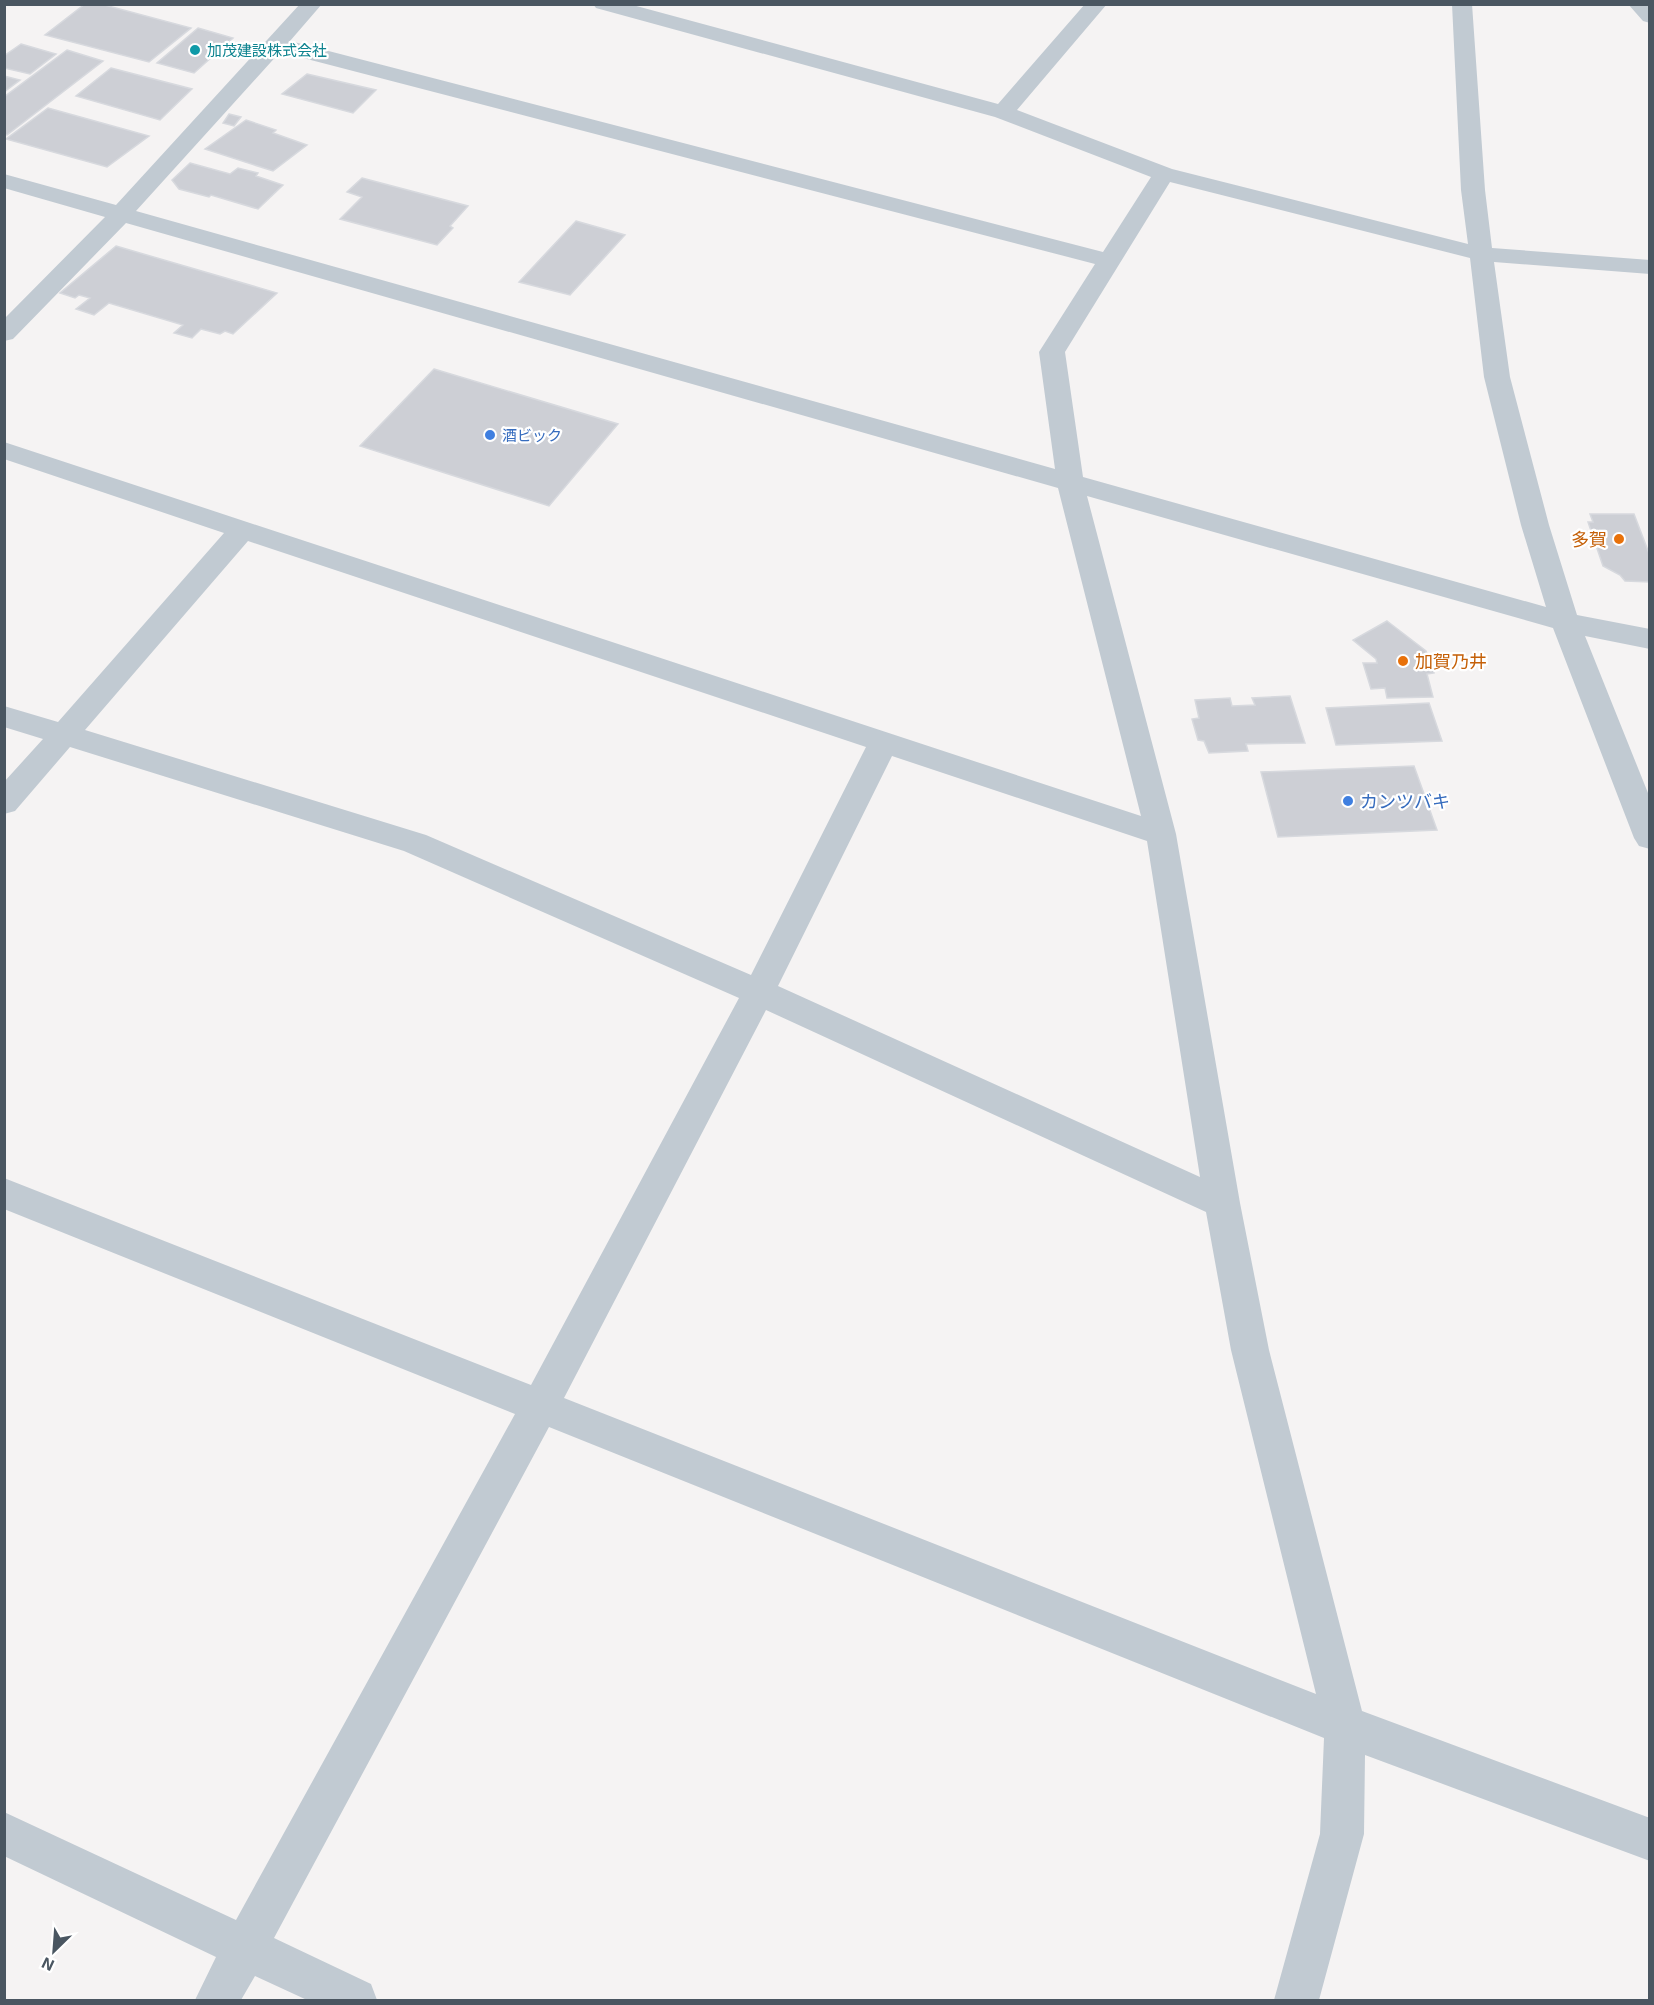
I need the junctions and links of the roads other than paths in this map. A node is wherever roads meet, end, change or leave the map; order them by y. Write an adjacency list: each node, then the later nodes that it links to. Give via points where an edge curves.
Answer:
1 (312, 4): 7 (street)
2 (603, 4): 8 (street)
3 (1097, 4): 8 (street)
4 (1462, 4): 12 (street, via 1473,190)
5 (1638, 4): 6 (street)
6 (1650, 17)
7 (275, 44): 11 (street); 13 (street)
8 (1003, 112): 9 (street)
9 (1164, 174): 12 (street); 13 (street)
10 (4, 181): 11 (street)
11 (121, 214): 15 (street); 17 (street)
12 (1481, 254): 14 (street); 19 (street, via 1497,377)
13 (1110, 261): 17 (street, via 1052,351)
14 (1650, 267)
15 (4, 334)
16 (4, 450): 18 (street)
17 (1070, 481): 19 (street); 25 (street)
18 (243, 529): 22 (street); 23 (street)
19 (1565, 622): 20 (street); 26 (street)
20 (1650, 639)
21 (4, 716): 22 (street)
22 (65, 735): 24 (street); 27 (street, via 415,843)
23 (884, 742): 25 (street); 27 (street)
24 (4, 803)
25 (1161, 834): 29 (street)
26 (1650, 837)
27 (759, 992): 29 (street); 30 (street)
28 (4, 1193): 30 (street)
29 (1222, 1203): 31 (street, via 1250,1350)
30 (540, 1406): 31 (street); 34 (street)
31 (1345, 1726): 33 (street); 37 (street, via 1342,1834)
32 (4, 1833): 34 (street)
33 (1650, 1840)
34 (245, 1948): 35 (street); 36 (street)
35 (217, 2001)
36 (355, 2001)
37 (1296, 2001)

